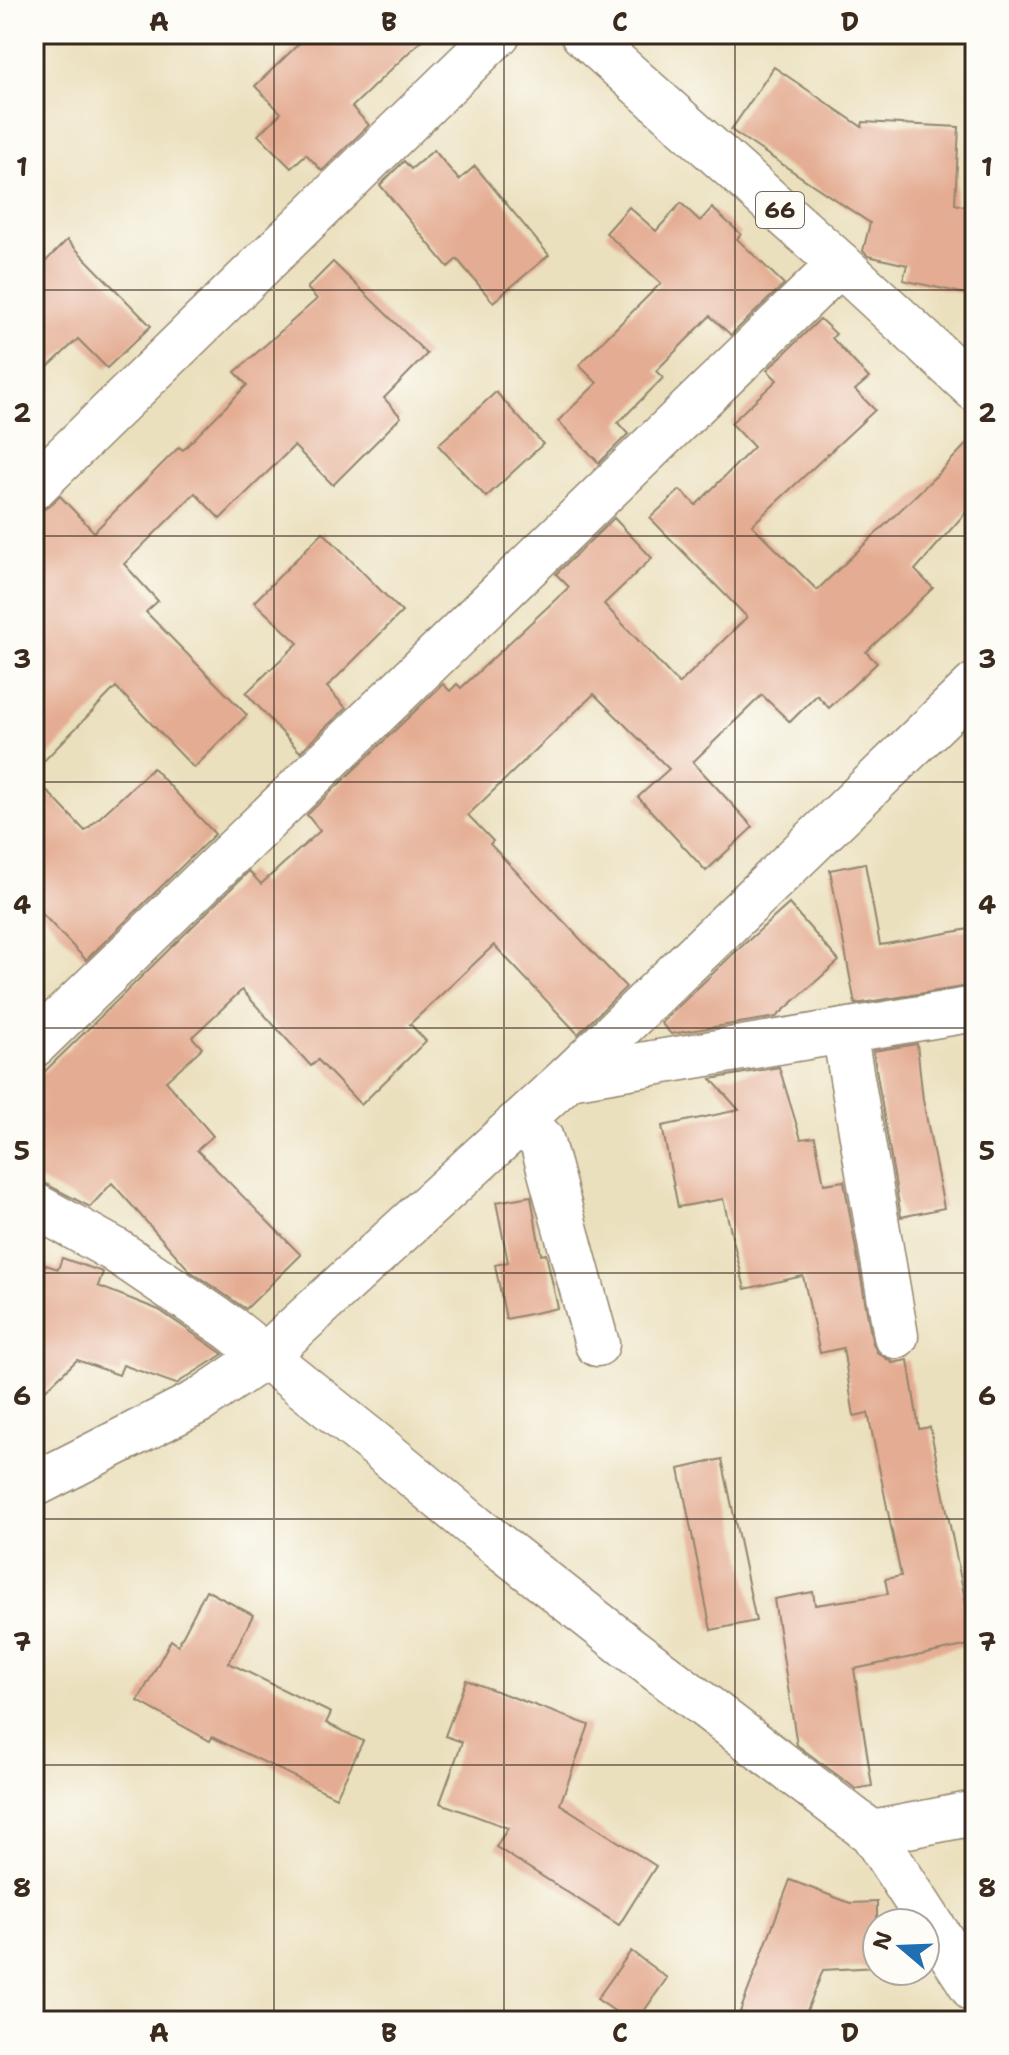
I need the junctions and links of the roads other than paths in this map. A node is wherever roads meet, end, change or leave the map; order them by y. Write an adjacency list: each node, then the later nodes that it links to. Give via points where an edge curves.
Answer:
1 (498, 34): 5 (street)
2 (583, 34): 3 (street, 66)
3 (840, 264): 4 (street, 66); 9 (street)
4 (975, 389)
5 (34, 487)
6 (975, 685): 10 (street)
7 (975, 1009): 8 (street)
8 (844, 1031): 10 (street); 13 (street)
9 (34, 1045)
10 (569, 1077): 11 (street)
11 (517, 1124): 14 (street, via 541,1139); 15 (street)
12 (34, 1205): 15 (street, via 115,1250)
13 (896, 1336)
14 (597, 1344)
15 (265, 1356): 16 (street, via 199,1401); 18 (street, via 475,1527)
16 (34, 1485)
17 (975, 1813): 18 (street)
18 (872, 1833): 19 (street)
19 (975, 1991)

